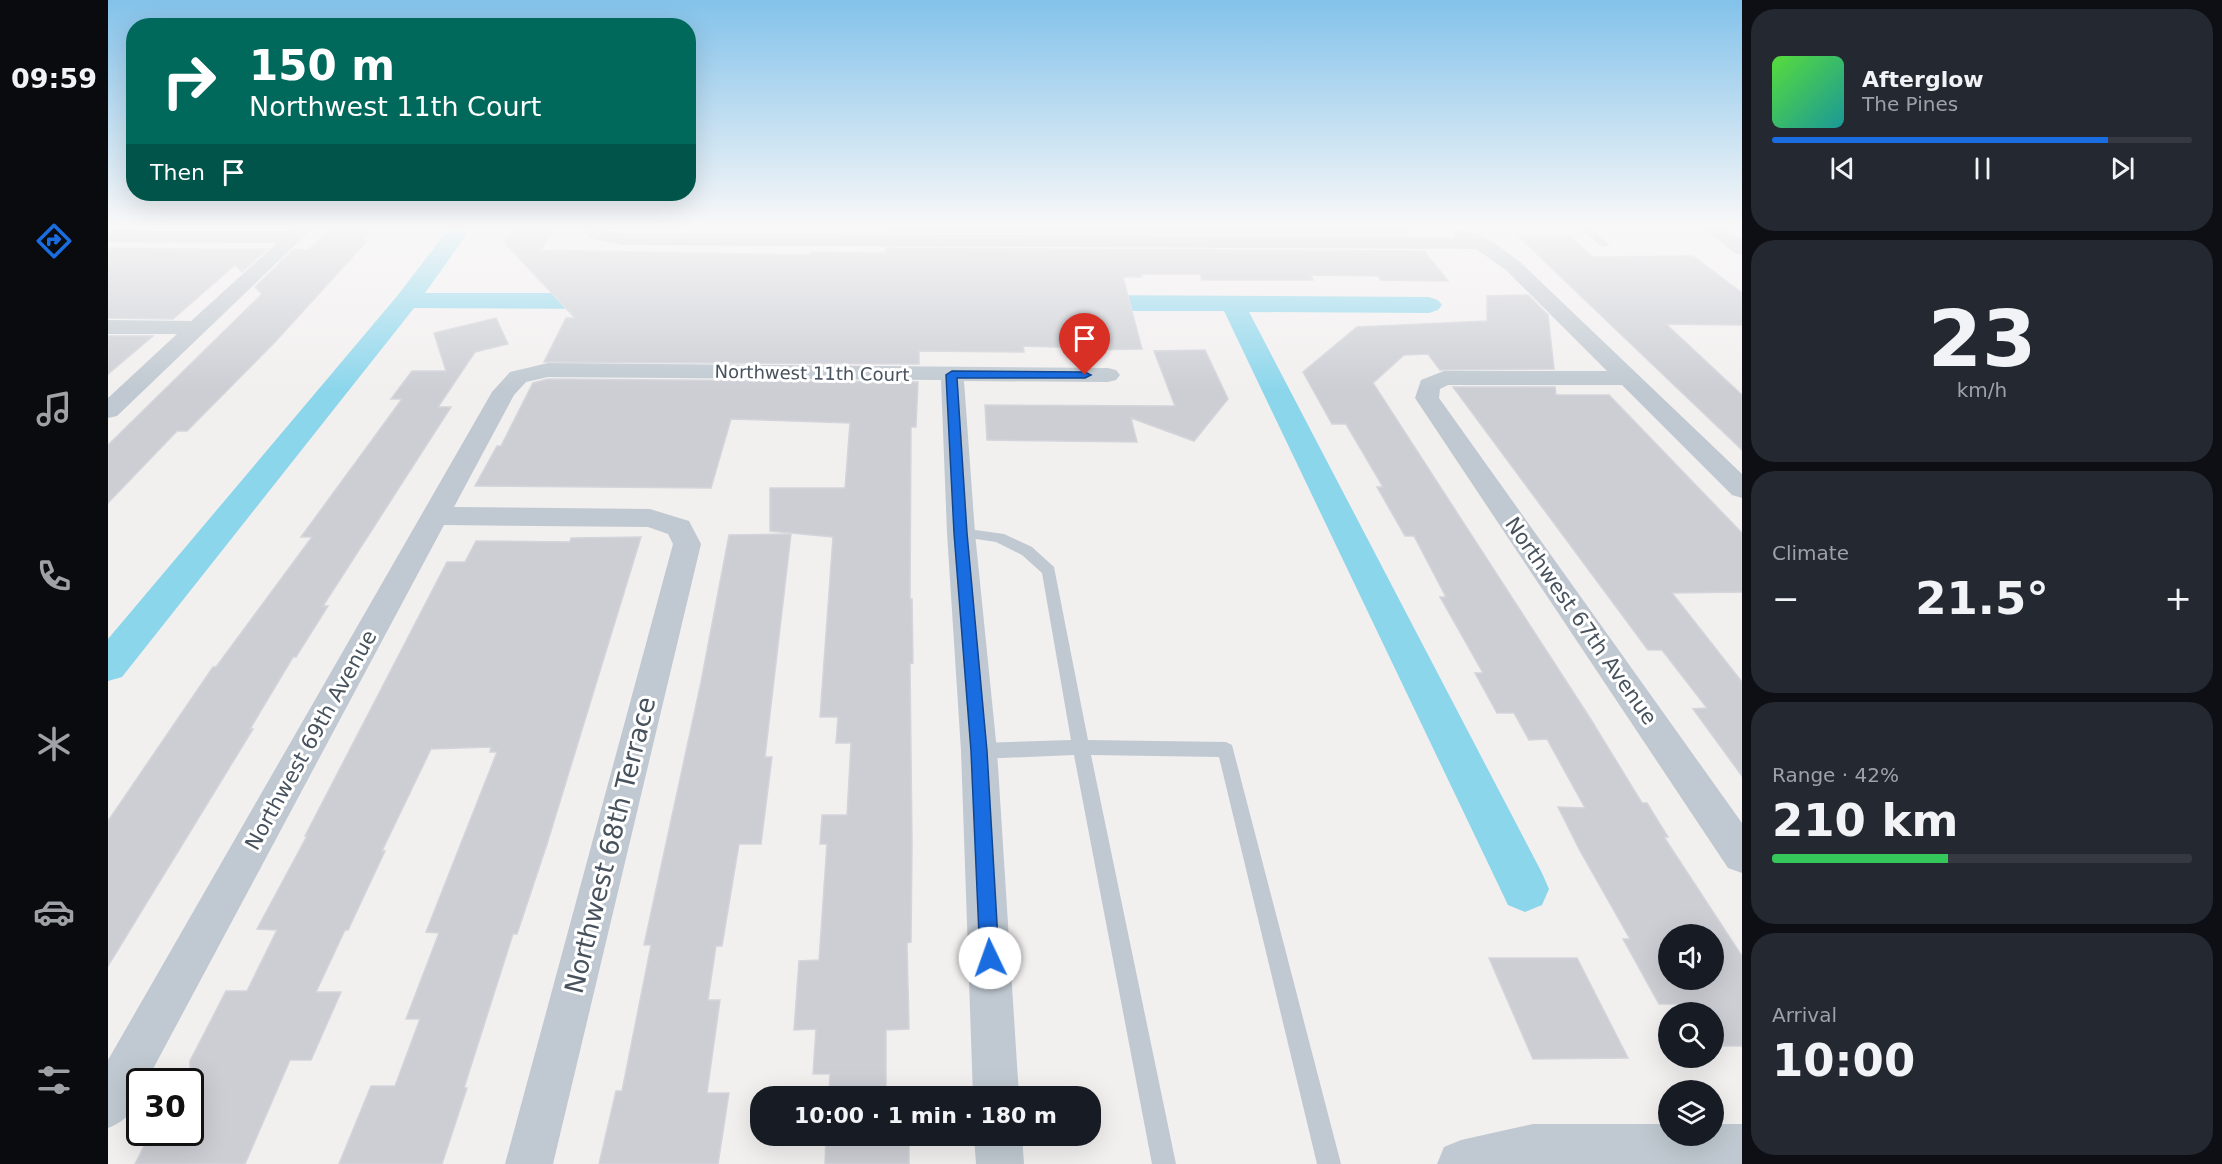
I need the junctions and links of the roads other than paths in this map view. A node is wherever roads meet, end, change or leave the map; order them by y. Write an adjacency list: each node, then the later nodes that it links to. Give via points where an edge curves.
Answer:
1 (247, 281): 4 (street)
2 (1528, 281): 8 (street)
3 (108, 327): 4 (street)
4 (197, 328): 9 (street)
5 (952, 375): 6 (street, Northwest 11th Court); 7 (street, Northwest 11th Court, via 548,370); 12 (street)
6 (1108, 375)
7 (518, 377): 11 (street, Northwest 69th Avenue, via 504,392)
8 (1630, 378): 10 (street); 15 (street, Northwest 67th Avenue, via 1444,378 1429,385 1427,398)
9 (108, 411)
10 (1742, 489)
11 (436, 516): 17 (street, Northwest 69th Avenue); 20 (street, Northwest 68th Terrace, via 650,518 679,528 687,544)
12 (961, 533): 13 (lane, via 999,537 1026,551 1049,572); 14 (street)
13 (1081, 747): 14 (lane); 22 (lane); 23 (lane, via 1226,750)
14 (979, 751): 16 (street)
15 (1742, 855)
16 (996, 1086)
17 (108, 1106)
18 (999, 1146): 21 (street)
19 (1742, 1148): 24 (street, via 1533,1148)
20 (529, 1164)
21 (1000, 1164)
22 (1164, 1164)
23 (1329, 1164)
24 (1461, 1164)

